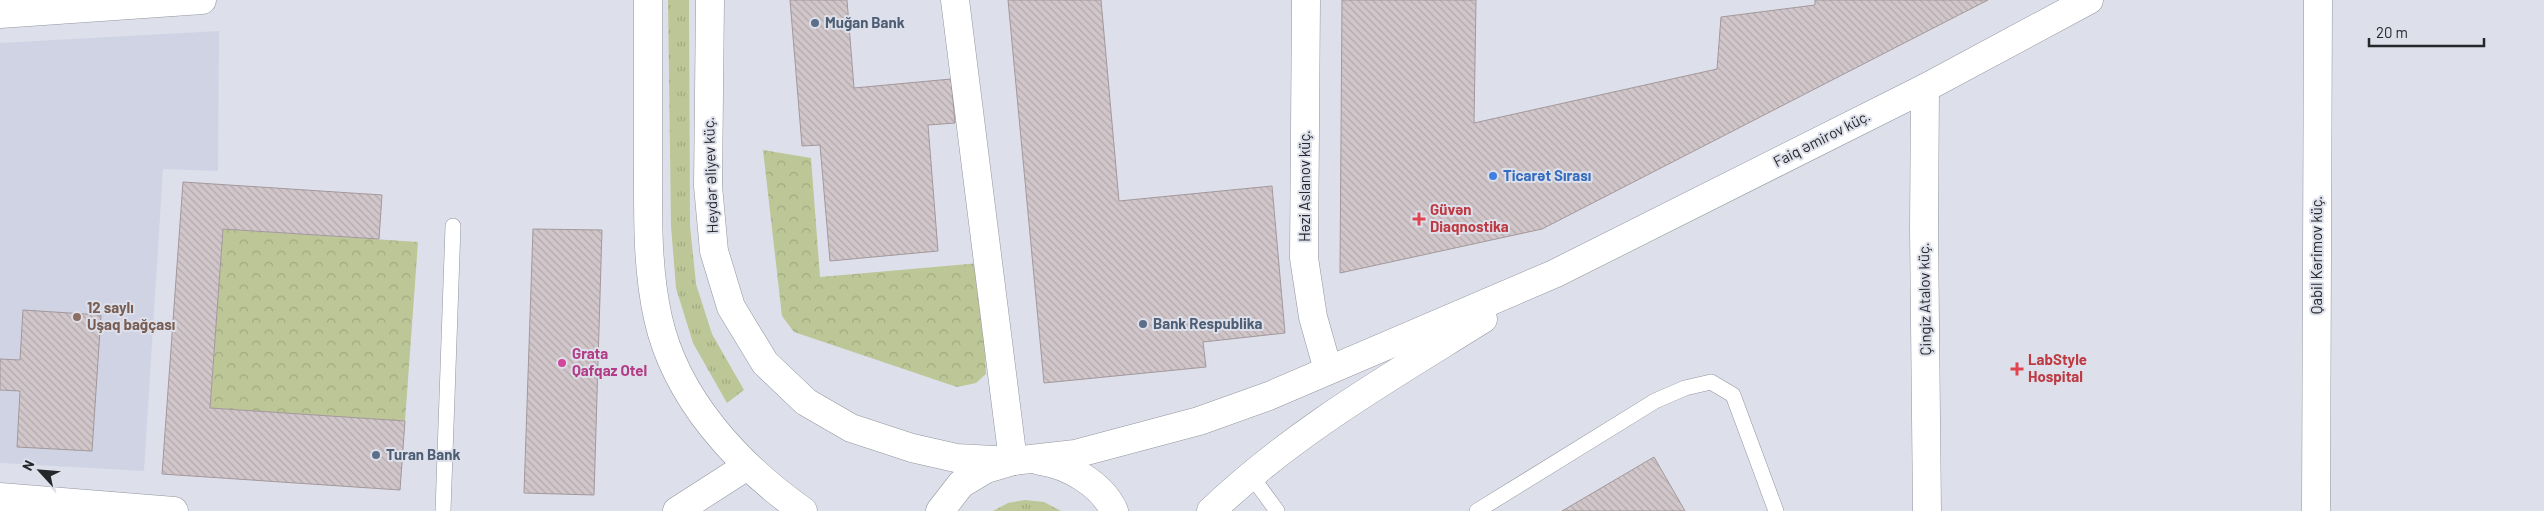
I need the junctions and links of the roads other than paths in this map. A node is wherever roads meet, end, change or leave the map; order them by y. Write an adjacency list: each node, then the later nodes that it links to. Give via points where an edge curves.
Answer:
1 (202, 0): 8 (main road)
2 (648, 0): 15 (main road, via 649,260 658,320 678,373 706,421)
3 (710, 0): 14 (main road, Heydər Əliyev küç., via 708,186 714,251 731,307 765,363 806,402 851,428 956,458)
4 (955, 0): 14 (main road)
5 (1306, 0): 13 (main road, Həzi Aslanov küç., via 1304,258 1312,317)
6 (2089, 0): 10 (main road, Faiq Əmirov küç.)
7 (2318, 0): 30 (main road, Qabil Kərimov küç.)
8 (171, 1): 9 (main road)
9 (0, 14)
10 (1925, 88): 12 (main road, Faiq Əmirov küç.); 29 (main road, Çingiz Atalov küç.)
11 (453, 226): 20 (lane)
12 (1554, 274): 13 (main road); 16 (main road, via 1316,424)
13 (1328, 370): 14 (main road, via 1199,421 1075,454)
14 (1013, 461): 23 (main road, via 986,469 961,484); 24 (main road, via 1042,461 1070,470 1093,485)
15 (748, 466): 21 (main road); 22 (main road)
16 (1250, 474): 25 (main road); 26 (lane)
17 (0, 497): 18 (main road)
18 (84, 507): 19 (main road)
19 (174, 511)
20 (443, 511)
21 (677, 511)
22 (804, 511)
23 (940, 511)
24 (1114, 511)
25 (1212, 511)
26 (1277, 511)
27 (1477, 511): 28 (lane, via 1655,401 1685,388 1711,382 1733,395)
28 (1776, 511)
29 (1927, 511)
30 (2316, 511)

